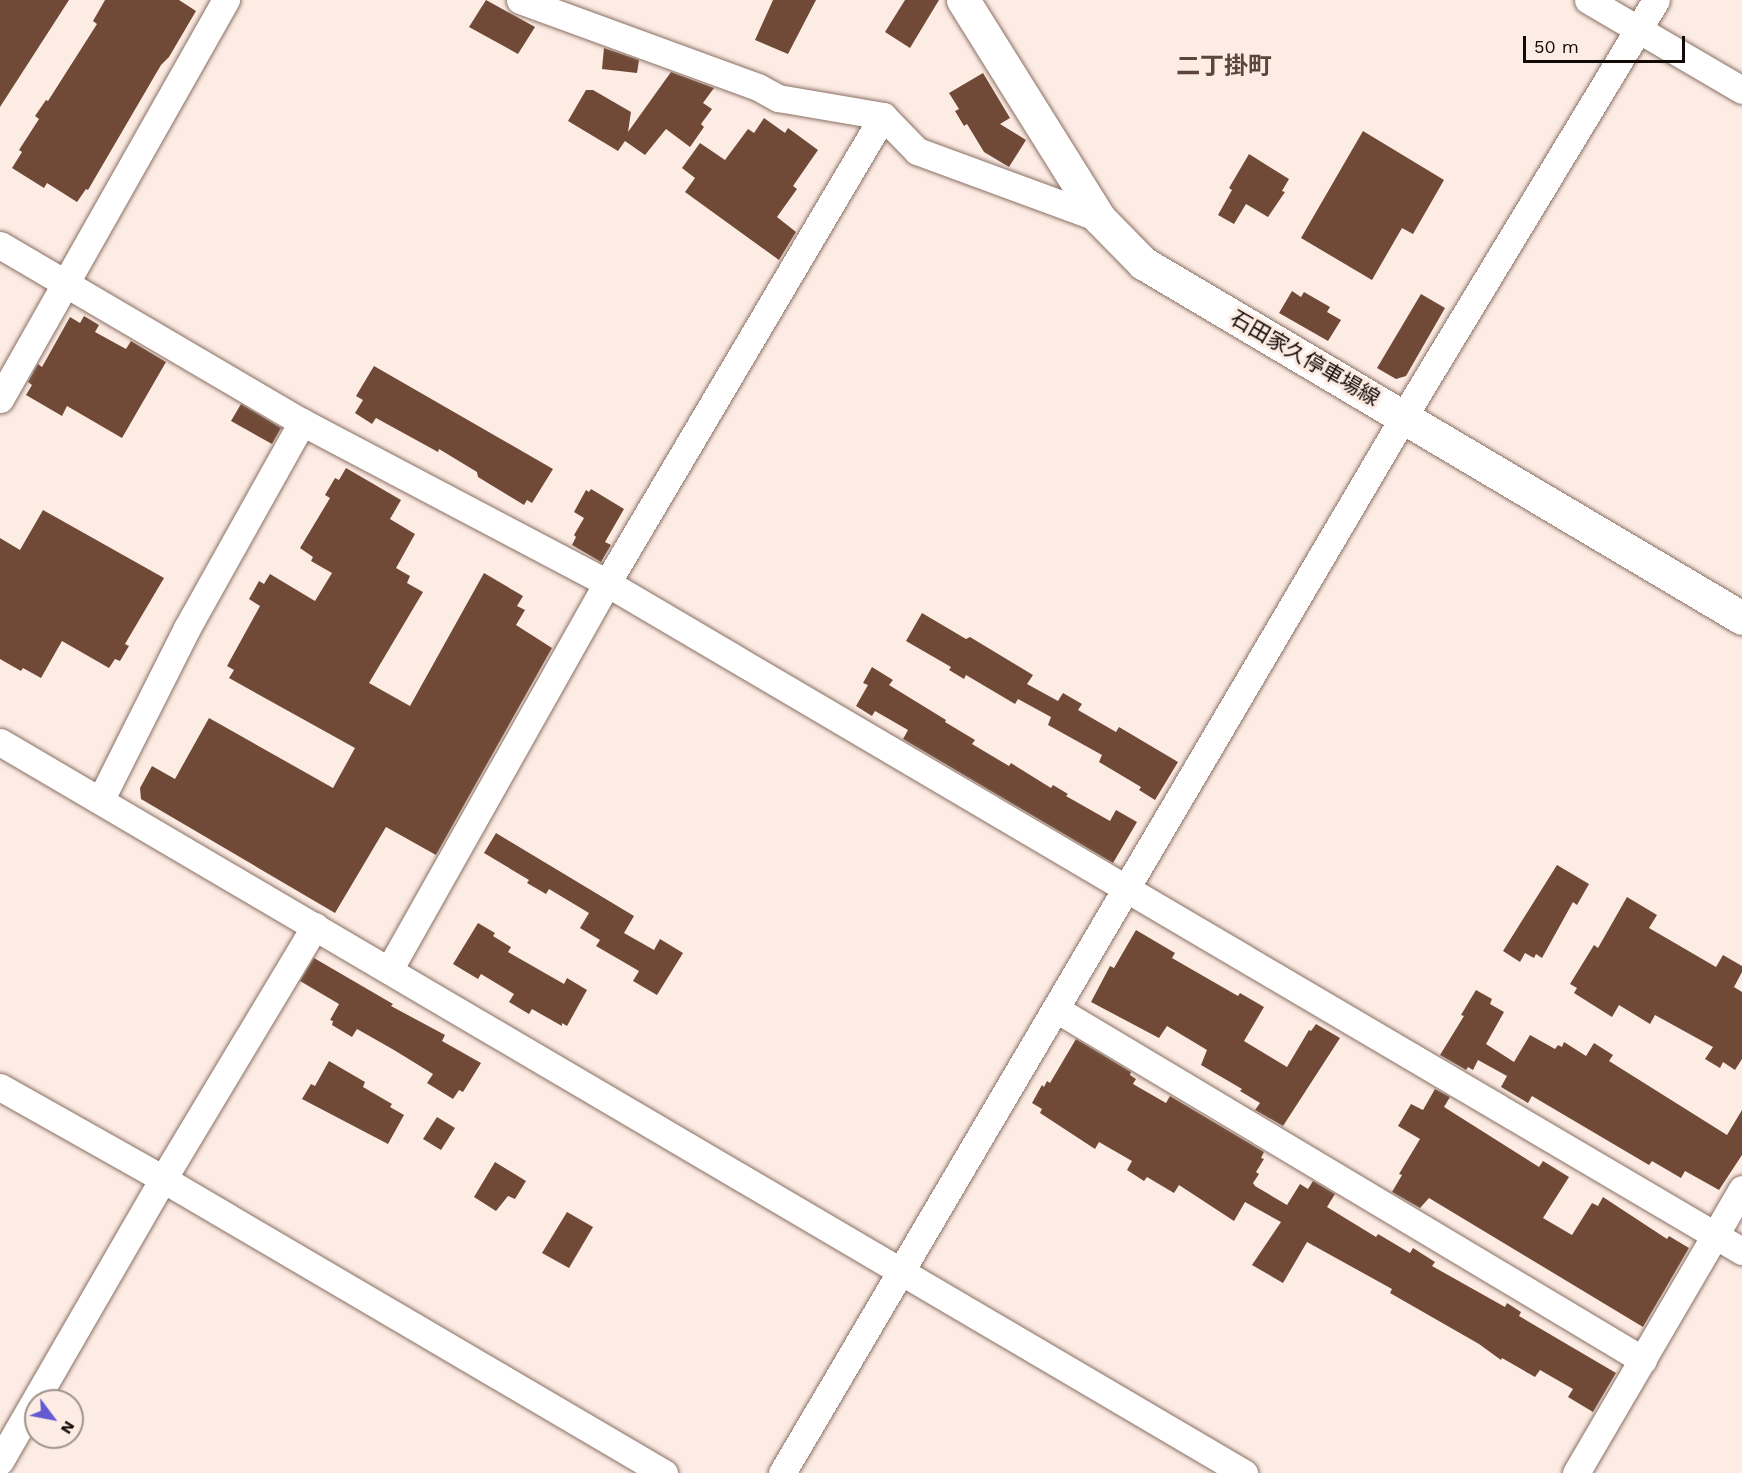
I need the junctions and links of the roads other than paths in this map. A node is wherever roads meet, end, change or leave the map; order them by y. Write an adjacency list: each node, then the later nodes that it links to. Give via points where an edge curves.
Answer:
1 (226, 0): 11 (street)
2 (963, 0): 9 (main road, 石田家久停車場線)
3 (1588, 0): 6 (street)
4 (1656, 0): 6 (street)
5 (526, 1): 8 (street, via 758,87 777,98)
6 (1639, 29): 7 (street); 13 (street)
7 (1742, 90)
8 (883, 116): 9 (street, via 916,151); 15 (street)
9 (1099, 218): 13 (main road, 石田家久停車場線, via 1143,263)
10 (0, 245): 11 (street)
11 (65, 284): 12 (street); 14 (street)
12 (0, 399)
13 (1404, 416): 16 (main road, 石田家久停車場線); 19 (street)
14 (302, 422): 15 (street); 18 (street, via 187,628)
15 (608, 583): 19 (street); 21 (street)
16 (1742, 618)
17 (0, 742): 18 (street)
18 (101, 799): 20 (street)
19 (1127, 889): 22 (street); 26 (street)
20 (315, 926): 21 (street); 24 (street)
21 (389, 970): 28 (street)
22 (1056, 1009): 28 (street); 29 (street)
23 (0, 1087): 24 (street)
24 (163, 1179): 30 (street); 31 (street)
25 (1742, 1189): 26 (street)
26 (1715, 1235): 27 (street); 29 (street)
27 (1742, 1251)
28 (899, 1272): 32 (street); 33 (street)
29 (1643, 1360): 34 (street)
30 (0, 1461)
31 (664, 1473)
32 (782, 1473)
33 (1244, 1473)
34 (1576, 1473)

